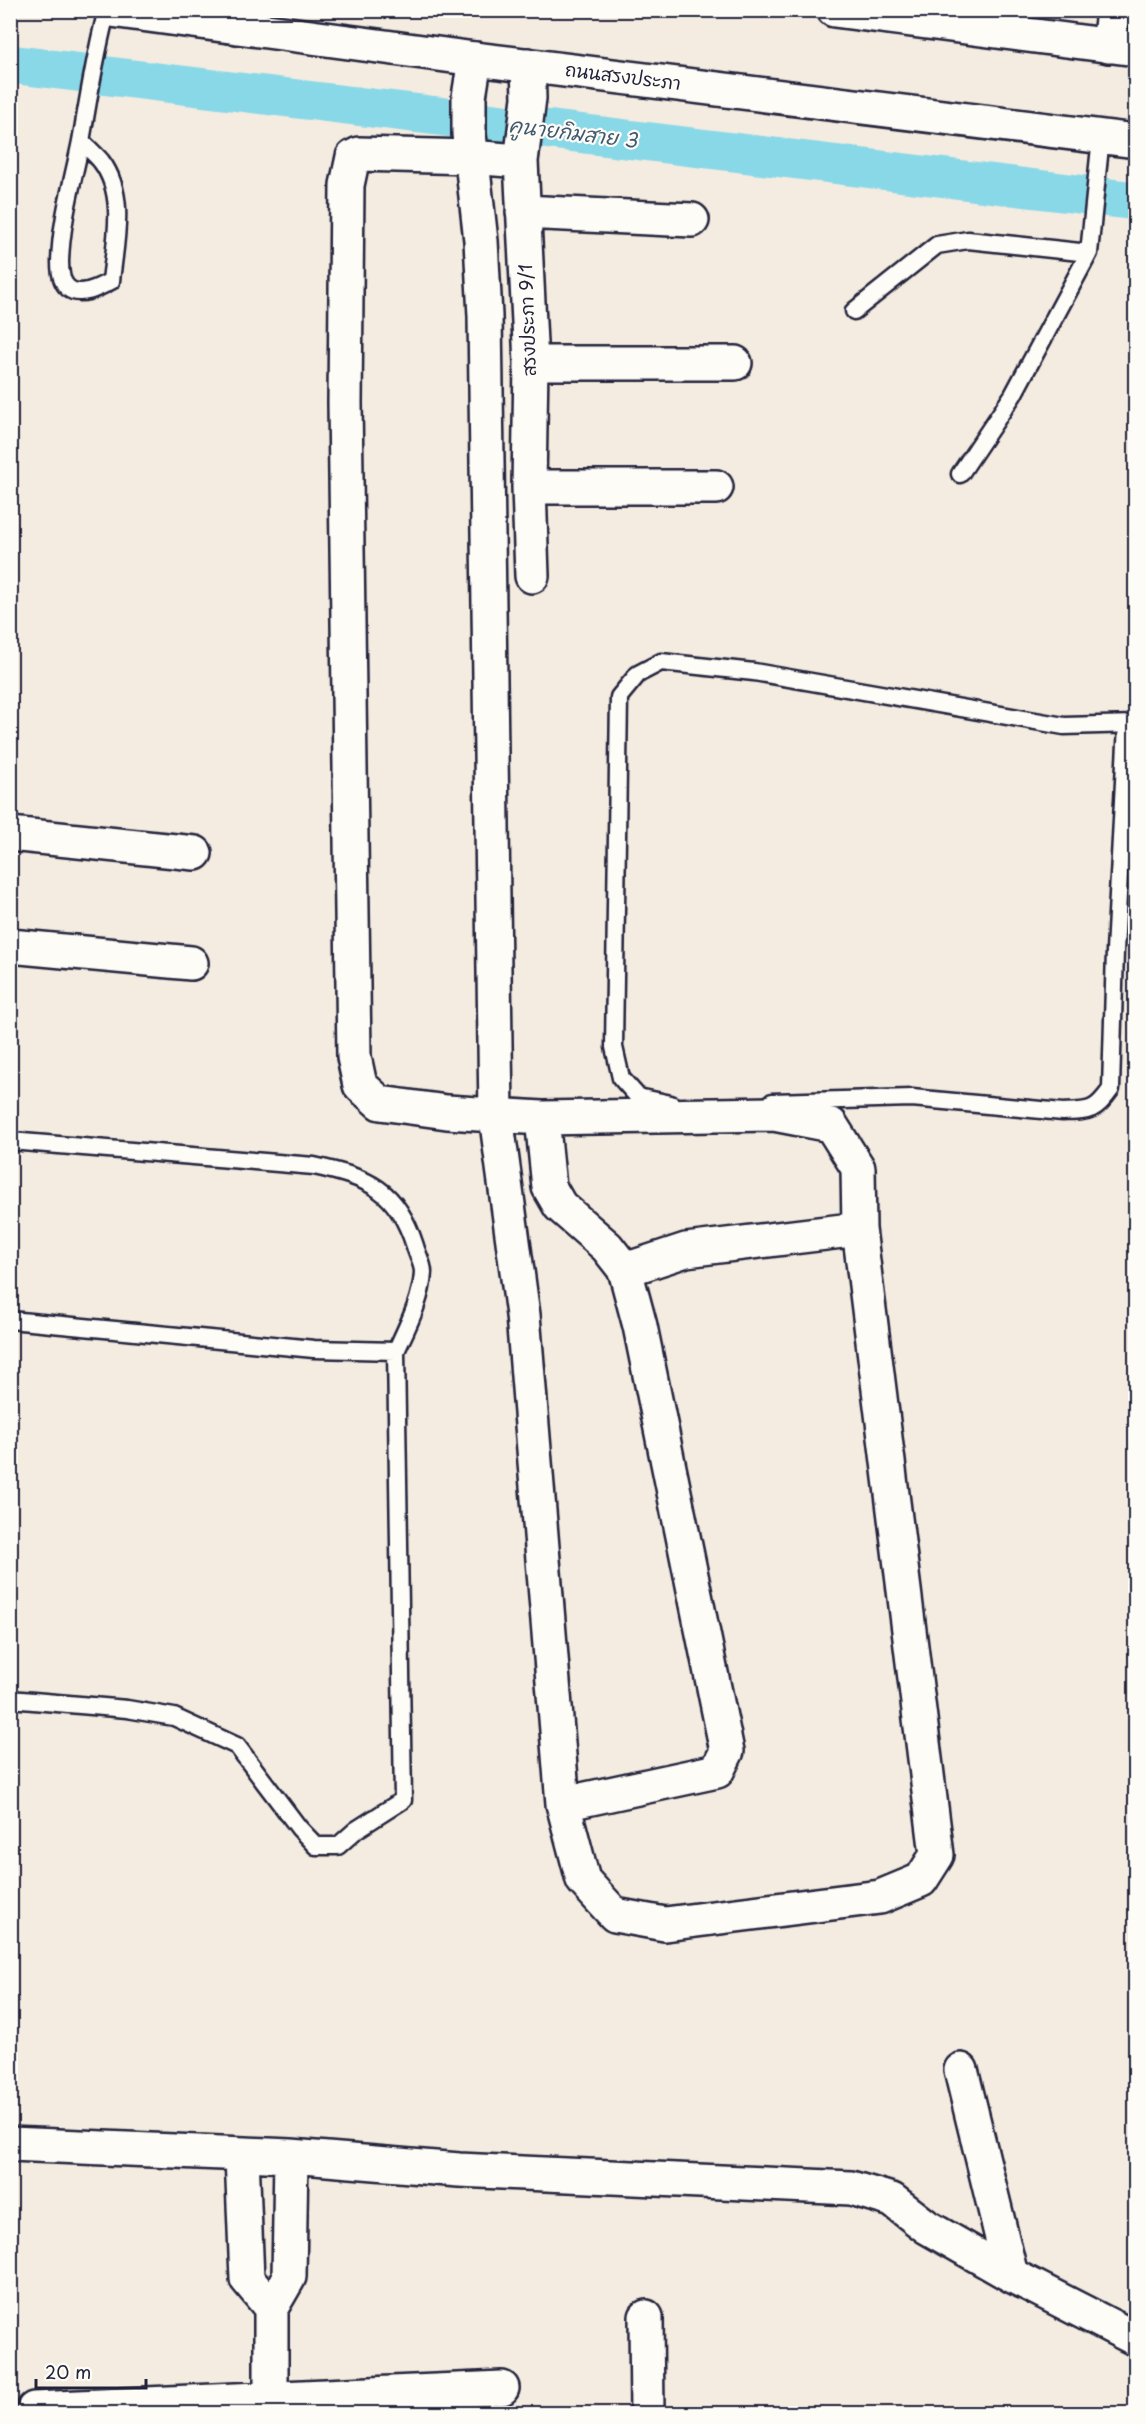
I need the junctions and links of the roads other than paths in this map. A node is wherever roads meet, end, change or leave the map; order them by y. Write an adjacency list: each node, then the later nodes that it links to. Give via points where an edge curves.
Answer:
1 (109, 10): 5 (street, ถนนสรงประภา); 8 (lane, via 98,44)
2 (834, 10): 4 (street)
3 (1113, 10): 4 (street)
4 (1122, 48)
5 (475, 59): 6 (street, ถนนสรงประภา); 10 (street, via 469,97)
6 (528, 65): 7 (street, ถนนสรงประภา); 11 (street, สรงประภา 9/1)
7 (1101, 136): 9 (street, ถนนสรงประภา); 14 (lane)
8 (81, 141): 8 (lane, via 101,162 118,205 111,281 78,292 68,288 60,262 69,188)
9 (1136, 141)
10 (470, 146): 11 (street); 27 (street, via 482,241 485,316); 27 (street, via 359,154 353,157 347,185 345,403 354,1057 360,1085 380,1103)
11 (523, 152): 12 (street, สรงประภา 9/1)
12 (523, 212): 13 (street); 16 (street, สรงประภา 9/1)
13 (692, 220)
14 (1089, 253): 15 (lane, via 968,240 937,245); 18 (lane, via 1013,395)
15 (854, 311)
16 (531, 363): 17 (street); 20 (street, สรงประภา 9/1)
17 (735, 363)
18 (960, 474)
19 (716, 486): 20 (street)
20 (528, 487): 21 (street, สรงประภา 9/1)
21 (532, 576)
22 (1131, 725): 22 (lane, via 1064,726 754,672 661,662 638,674 620,697 614,1047 621,1078 638,1096 668,1104 912,1098 1063,1112 1099,1106 1112,1089 1115,951)
23 (10, 834): 24 (street)
24 (195, 853)
25 (10, 946): 26 (street)
26 (191, 963)
27 (496, 1116): 28 (street); 35 (street, via 523,1316)
28 (542, 1119): 30 (street, via 774,1114 831,1125 858,1168); 31 (street, via 549,1187 560,1206 607,1247)
29 (10, 1141): 33 (lane, via 314,1166 349,1173 384,1191 408,1223 423,1271 414,1310)
30 (859, 1229): 31 (street, via 686,1250); 35 (street, via 937,1856 921,1880 880,1898 665,1924 615,1915 583,1880)
31 (624, 1270): 35 (street, via 640,1326 727,1751 717,1771)
32 (10, 1320): 33 (lane, via 314,1349)
33 (396, 1351): 34 (lane, via 403,1800 338,1846 316,1846 237,1746 174,1717 127,1709)
34 (10, 1700)
35 (562, 1804)
36 (961, 2070): 40 (street)
37 (10, 2144): 38 (street)
38 (242, 2156): 39 (street); 41 (street, via 247,2279)
39 (291, 2156): 40 (street, via 459,2170 851,2188 892,2200 927,2227); 41 (street, via 289,2277)
40 (1011, 2275): 43 (street)
41 (271, 2308): 45 (street)
42 (646, 2317): 47 (street)
43 (1136, 2339)
44 (502, 2388): 45 (street)
45 (271, 2406): 46 (street)
46 (34, 2409)
47 (647, 2414)

